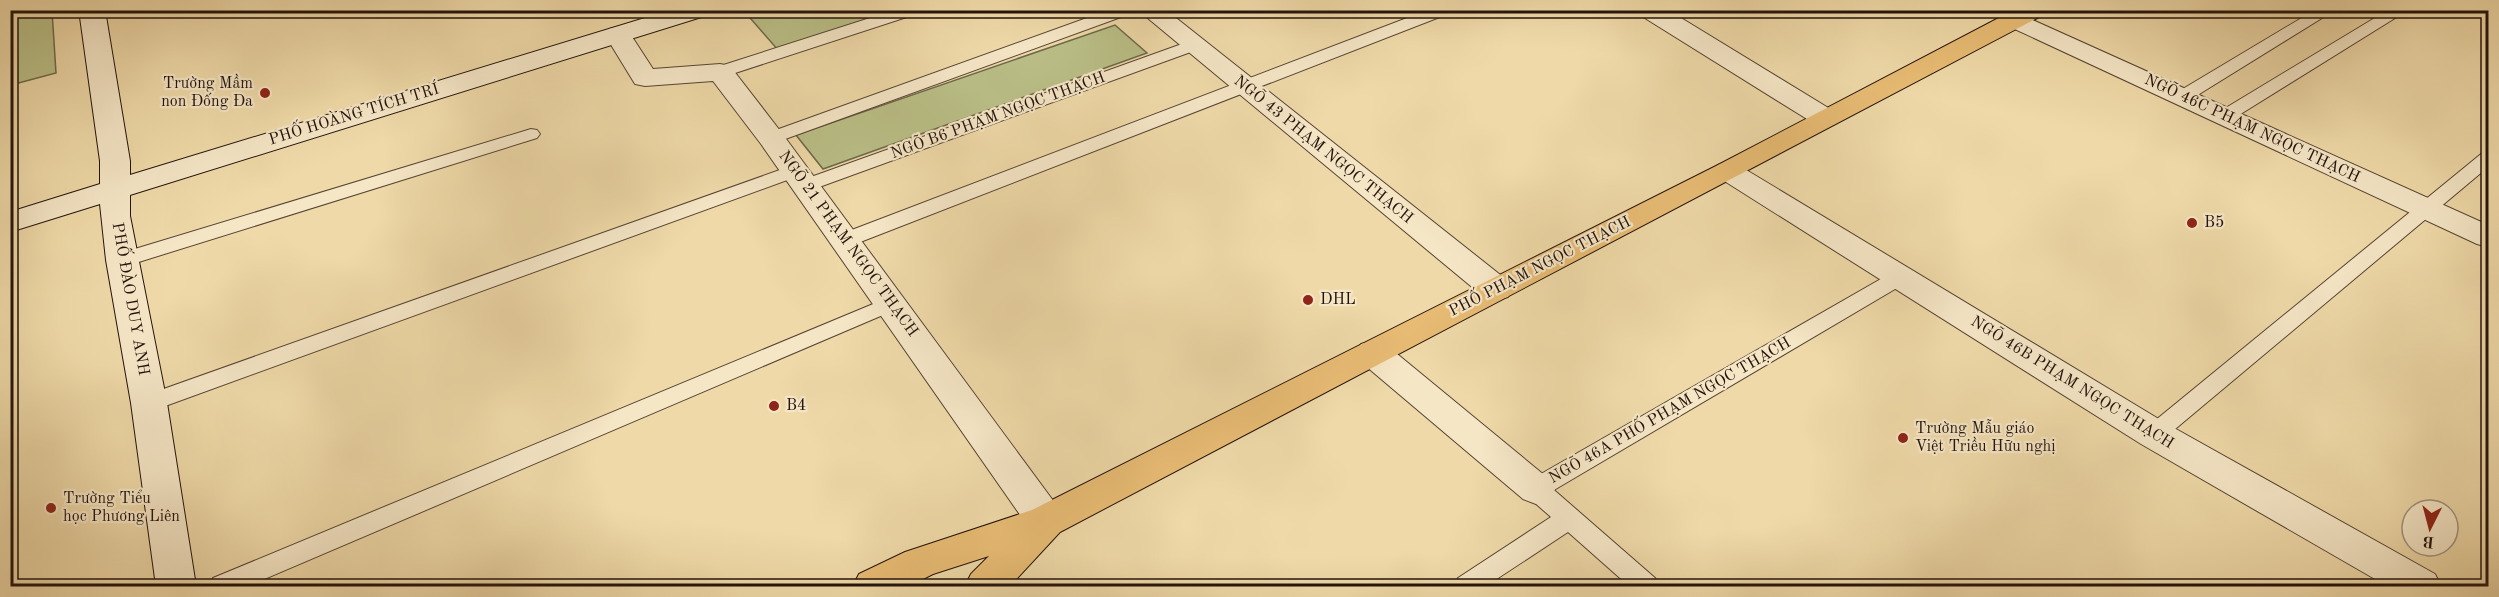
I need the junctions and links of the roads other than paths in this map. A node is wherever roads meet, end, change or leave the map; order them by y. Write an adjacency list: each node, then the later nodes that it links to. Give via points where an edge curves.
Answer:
1 (92, 10): 23 (street, PHỐ ĐÀO DUY ANH, via 114,161)
2 (699, 10): 11 (street, PHỐ HOÀNG TÍCH TRÍ)
3 (913, 10): 13 (lane)
4 (1126, 10): 19 (lane)
5 (1150, 10): 12 (street, NGÕ 43 PHẠM NGỌC THẠCH)
6 (1444, 10): 14 (lane)
7 (1649, 10): 17 (street)
8 (2327, 10): 15 (lane)
9 (2400, 10): 16 (lane)
10 (2025, 15): 15 (street, NGÕ 46C PHẠM NGỌC THẠCH); 17 (main road, PHỐ PHẠM NGỌC THẠCH)
11 (618, 35): 13 (street, via 645,78); 23 (street, PHỐ HOÀNG TÍCH TRÍ)
12 (1193, 45): 14 (street, NGÕ 43 PHẠM NGỌC THẠCH); 22 (lane, NGÕ B6 PHẠM NGỌC THẠCH)
13 (720, 72): 19 (street, NGÕ 21 PHẠM NGỌC THẠCH)
14 (1245, 87): 27 (lane); 30 (street, NGÕ 43 PHẠM NGỌC THẠCH)
15 (2182, 97): 16 (street, NGÕ 46C PHẠM NGỌC THẠCH)
16 (2225, 116): 24 (street, NGÕ 46C PHẠM NGỌC THẠCH)
17 (1825, 118): 21 (main road, PHỐ PHẠM NGỌC THẠCH)
18 (531, 134): 28 (lane)
19 (771, 138): 22 (street, NGÕ 21 PHẠM NGỌC THẠCH)
20 (2488, 158): 24 (lane)
21 (1728, 171): 29 (street, NGÕ 46B PHẠM NGỌC THẠCH); 30 (main road, PHỐ PHẠM NGỌC THẠCH)
22 (799, 179): 27 (street, NGÕ 21 PHẠM NGỌC THẠCH); 33 (lane, NGÕ B6 PHẠM NGỌC THẠCH)
23 (114, 189): 25 (street, PHỐ HOÀNG TÍCH TRÍ); 28 (street, PHỐ ĐÀO DUY ANH)
24 (2425, 208): 26 (street, NGÕ 46C PHẠM NGỌC THẠCH); 34 (lane)
25 (10, 222)
26 (2488, 237)
27 (843, 241): 31 (street, NGÕ 21 PHẠM NGỌC THẠCH)
28 (122, 260): 33 (street, PHỐ ĐÀO DUY ANH)
29 (1900, 277): 34 (street, NGÕ 46B PHẠM NGỌC THẠCH); 35 (lane, NGÕ 46A PHỐ PHẠM NGỌC THẠCH)
30 (1497, 289): 32 (main road, PHỐ PHẠM NGỌC THẠCH)
31 (890, 304): 37 (street, NGÕ 21 PHẠM NGỌC THẠCH); 39 (lane)
32 (1373, 353): 35 (street); 37 (main road, PHỐ PHẠM NGỌC THẠCH)
33 (149, 404): 38 (street, PHỐ ĐÀO DUY ANH)
34 (2154, 434): 44 (street, NGÕ 46B PHẠM NGỌC THẠCH)
35 (1536, 489): 36 (lane, NGÕ 46A PHỐ PHẠM NGỌC THẠCH)
36 (1569, 518): 42 (lane); 43 (lane, NGÕ 46A PHỐ PHẠM NGỌC THẠCH)
37 (1046, 521): 40 (main road, PHỐ PHẠM NGỌC THẠCH, via 919,563); 41 (main road, PHỐ PHẠM NGỌC THẠCH)
38 (176, 586)
39 (222, 586)
40 (873, 586)
41 (985, 586)
42 (1467, 586)
43 (1646, 586)
44 (2421, 586)

